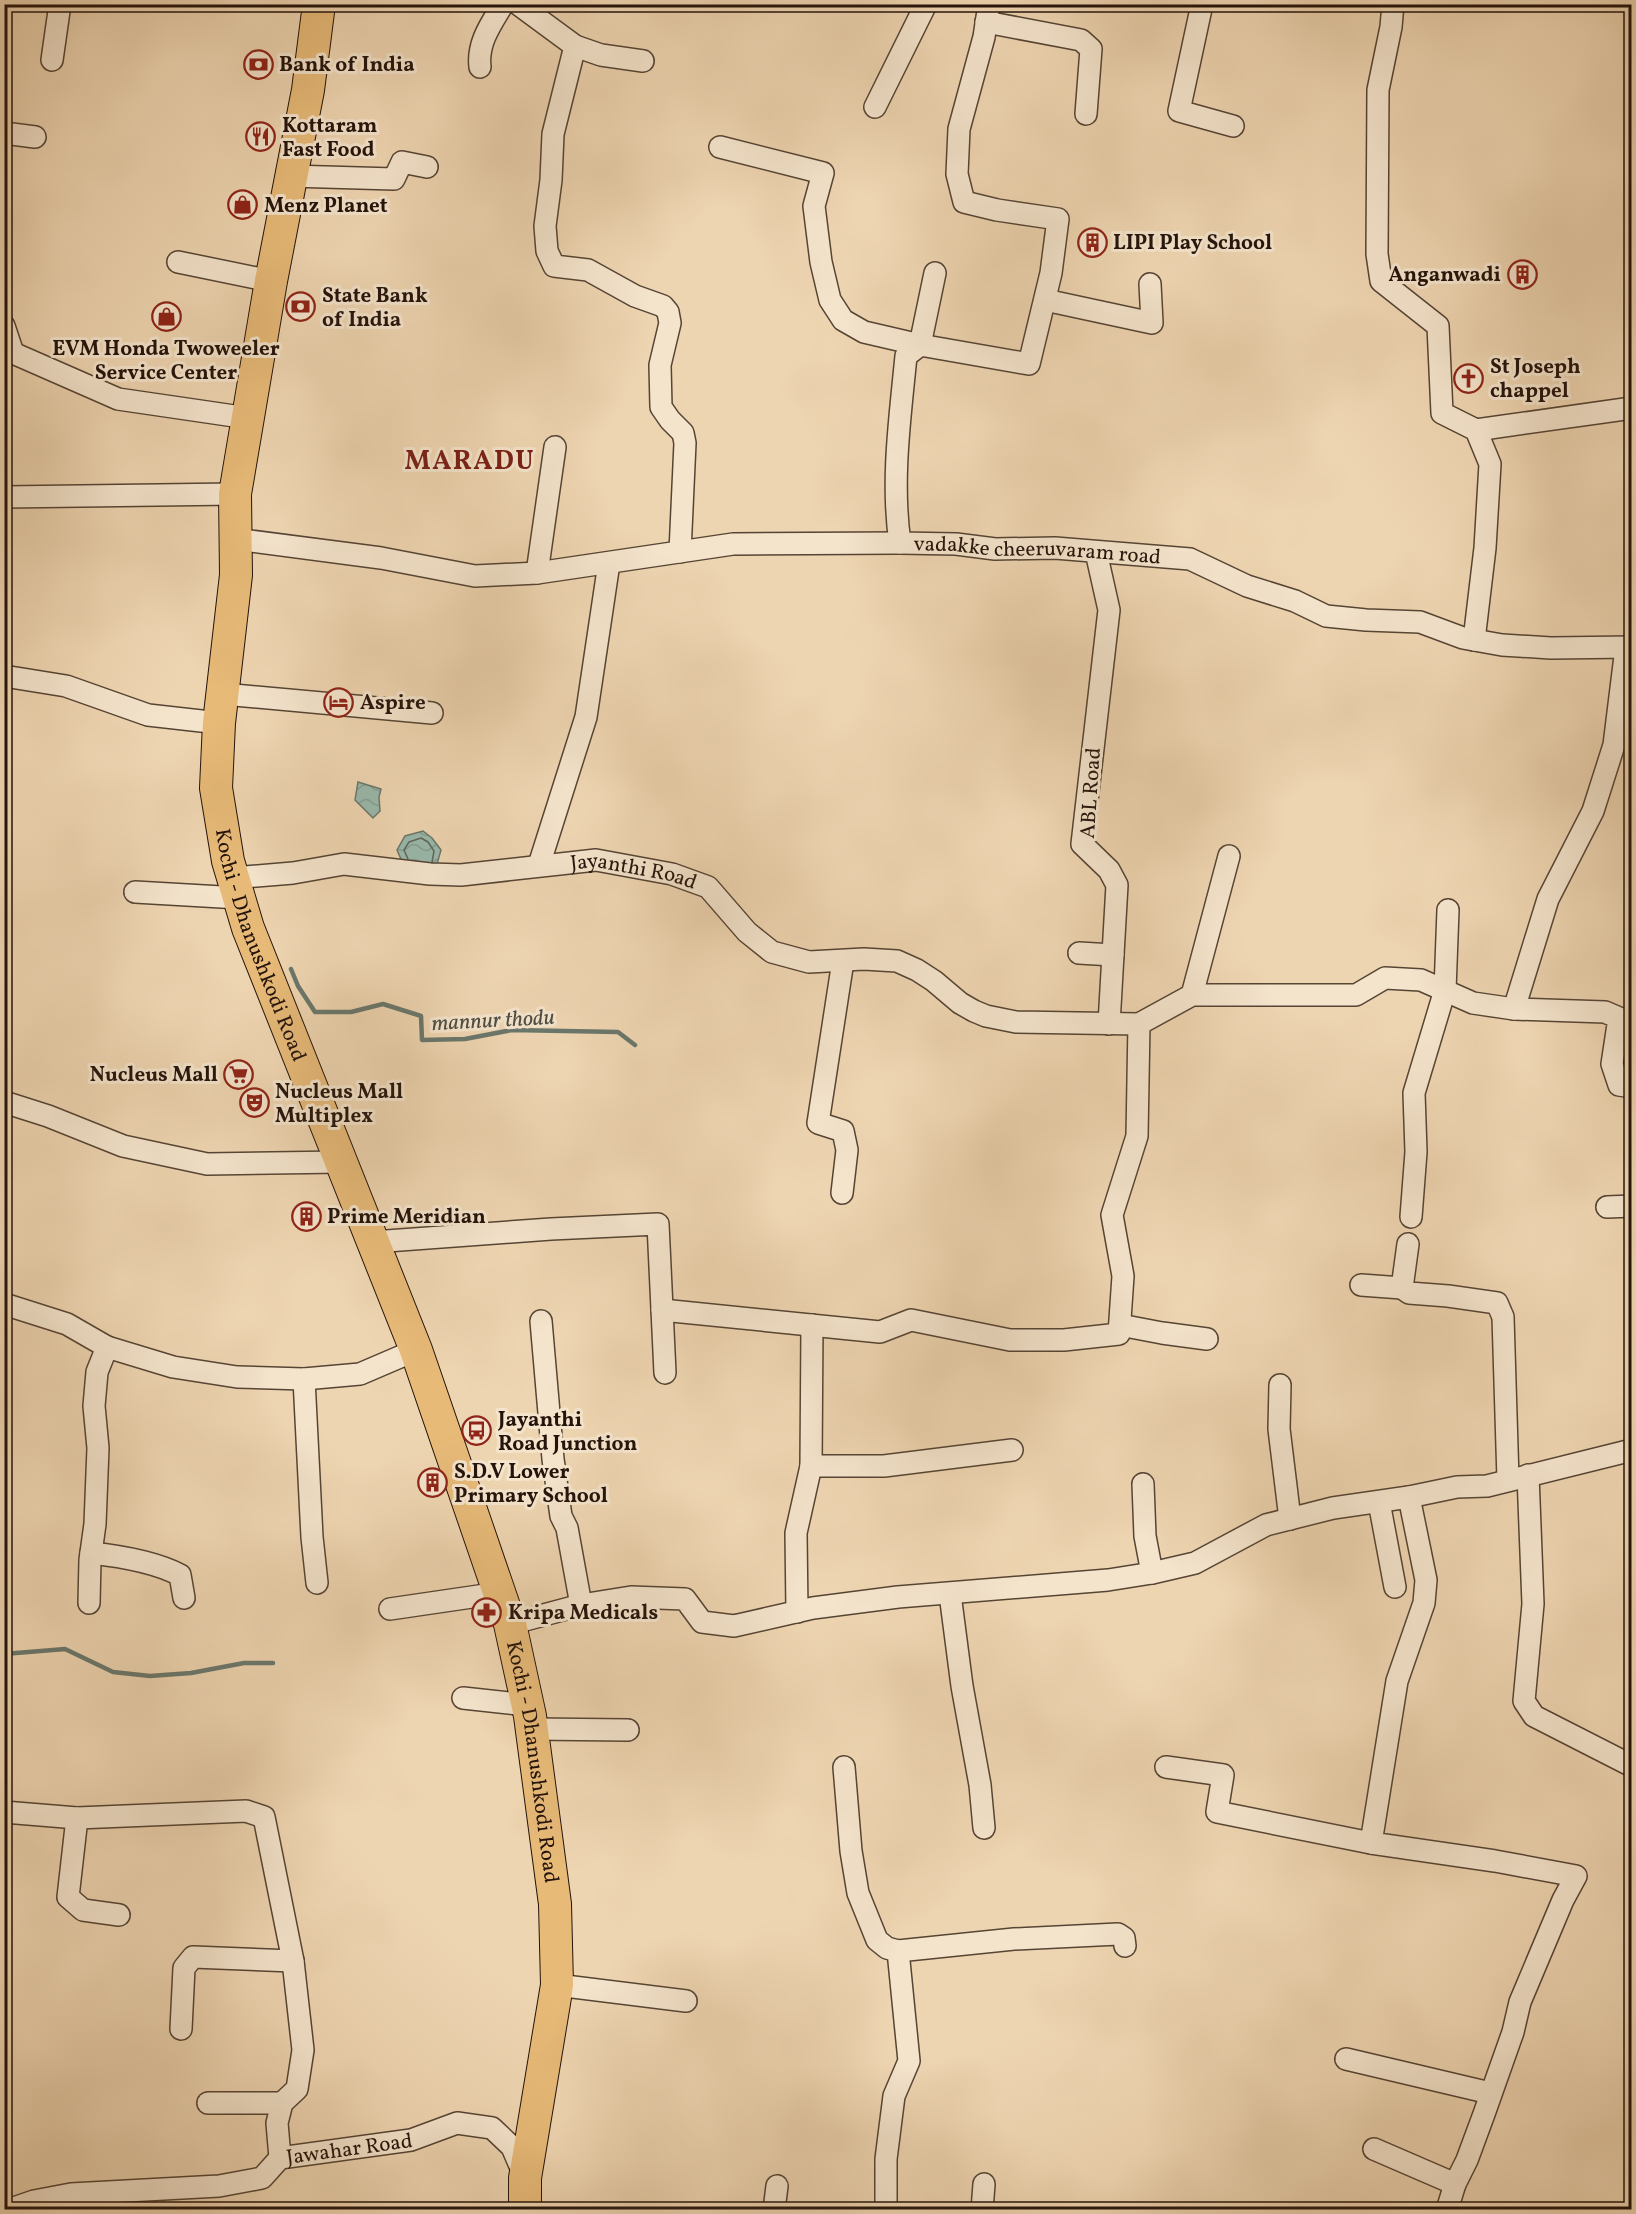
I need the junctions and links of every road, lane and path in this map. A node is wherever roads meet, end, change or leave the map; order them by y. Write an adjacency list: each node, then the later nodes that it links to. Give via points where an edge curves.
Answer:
1 (60, 4): 10 (street)
2 (319, 4): 20 (highway, Kochi - Dhanushkodi Road, via 308,90)
3 (502, 4): 12 (street, via 478,53)
4 (518, 4): 9 (street)
5 (926, 4): 13 (street)
6 (1202, 4): 15 (street, via 1179,111)
7 (1393, 4): 30 (street, via 1378,90 1377,254 1381,281 1438,326 1442,413)
8 (988, 13): 14 (street, via 1081,40 1091,49); 25 (street, via 959,129 957,174 964,201 1058,219)
9 (575, 46): 11 (street, via 601,55); 36 (street, via 553,134 545,226 547,252 554,266 588,270 669,312 660,387 662,407 686,443)
10 (52, 60)
11 (643, 61)
12 (480, 67)
13 (875, 107)
14 (1086, 114)
15 (1233, 126)
16 (4, 133): 17 (street)
17 (35, 137)
18 (720, 147): 27 (street, via 823,173 814,206 820,262 830,300 843,320 864,332)
19 (427, 167): 20 (street, via 402,162 394,179)
20 (290, 176): 23 (highway, Kochi - Dhanushkodi Road)
21 (178, 262): 23 (street)
22 (935, 273): 27 (street)
23 (271, 281): 29 (highway, Kochi - Dhanushkodi Road)
24 (1150, 284): 25 (street, via 1152,324)
25 (1045, 300): 27 (street, via 1029,364)
26 (4, 326): 29 (street, via 13,353 118,399)
27 (920, 345): 35 (street, vadakke cheeruvaram road, via 906,356 898,444 896,515)
28 (1632, 408): 30 (street)
29 (248, 418): 32 (highway, Kochi - Dhanushkodi Road)
30 (1476, 430): 40 (street, via 1490,464)
31 (555, 447): 39 (street)
32 (235, 494): 33 (street); 34 (highway, Kochi - Dhanushkodi Road)
33 (4, 497)
34 (235, 539): 39 (street, via 381,558 475,576); 43 (highway, Kochi - Dhanushkodi Road, via 236,575)
35 (900, 543): 36 (street, via 733,544); 37 (street, vadakke cheeruvaram road)
36 (680, 552): 38 (street)
37 (1096, 552): 40 (street, vadakke cheeruvaram road, via 1190,560 1326,616 1420,622); 51 (street, ABL Road, via 1109,609 1082,844 1109,870 1117,885)
38 (609, 563): 39 (street); 46 (street, via 586,717)
39 (537, 573)
40 (1474, 640): 41 (street, vadakke cheeruvaram road, via 1551,648)
41 (1629, 647): 55 (street, via 1611,756 1593,811 1548,899)
42 (4, 676): 43 (street, via 66,686 148,715)
43 (221, 708): 44 (street); 47 (highway, Kochi - Dhanushkodi Road, via 216,788)
44 (432, 714)
45 (1229, 856): 54 (street)
46 (539, 865): 47 (street, Jayanthi Road, via 461,875 344,864); 52 (street, Jayanthi Road, via 596,860 672,873 708,887 747,932 772,952 809,962)
47 (236, 888): 48 (street, Jayanthi Road); 60 (highway, Kochi - Dhanushkodi Road, via 248,928)
48 (135, 892)
49 (1448, 910): 53 (street)
50 (1079, 953): 51 (street)
51 (1113, 954): 56 (street, ABL Road)
52 (843, 961): 56 (street, Jayanthi Road, via 897,961 986,1016 1024,1022); 61 (street, via 818,1123 843,1131 847,1150)
53 (1445, 990): 54 (street, via 1421,980 1385,978 1356,995); 55 (street, via 1473,1003); 64 (street, via 1414,1093 1416,1152)
54 (1192, 995): 57 (street)
55 (1514, 1010): 58 (street, via 1605,1012 1618,1018 1612,1064 1619,1085)
56 (1109, 1024): 57 (street, Jayanthi Road)
57 (1139, 1024): 73 (street, via 1137,1136 1112,1215 1123,1276)
58 (1632, 1087)
59 (4, 1102): 60 (street, via 123,1146 207,1164)
60 (341, 1162): 65 (highway, Kochi - Dhanushkodi Road)
61 (842, 1193)
62 (1632, 1206): 63 (street)
63 (1607, 1207)
64 (1411, 1217)
65 (373, 1242): 70 (street, via 658,1224); 76 (highway, Kochi - Dhanushkodi Road)
66 (1408, 1244): 68 (street)
67 (1361, 1285): 68 (street)
68 (1402, 1288): 83 (street, via 1409,1293 1497,1303 1503,1317 1507,1447)
69 (4, 1304): 75 (street, via 67,1324)
70 (662, 1310): 72 (street); 77 (street)
71 (541, 1321): 96 (street, via 561,1516 567,1528)
72 (812, 1325): 73 (street, via 880,1332 911,1320 1010,1340 1064,1340 1119,1334); 82 (street)
73 (1120, 1325): 74 (street)
74 (1207, 1339)
75 (107, 1347): 78 (street, via 173,1367 237,1377); 88 (street, via 97,1372 94,1406 98,1448)
76 (416, 1350): 78 (street, via 360,1374); 92 (highway, Kochi - Dhanushkodi Road)
77 (665, 1372)
78 (304, 1378): 90 (street)
79 (1280, 1386): 87 (street, via 1279,1429)
80 (1012, 1450): 82 (street, via 884,1466)
81 (1632, 1450): 83 (street)
82 (811, 1466): 98 (street, via 796,1533)
83 (1518, 1478): 85 (street); 103 (street, via 1533,1604 1524,1701 1534,1716)
84 (1143, 1484): 89 (street)
85 (1409, 1497): 86 (street); 109 (street, via 1426,1580 1424,1603 1397,1681)
86 (1379, 1502): 87 (street); 91 (street)
87 (1290, 1519): 89 (street, via 1266,1525 1195,1563)
88 (91, 1553): 94 (street, via 167,1568 180,1575); 95 (street)
89 (1152, 1573): 93 (street)
90 (317, 1583)
91 (1395, 1587)
92 (499, 1593): 97 (street); 99 (highway, Kochi - Dhanushkodi Road)
93 (950, 1594): 98 (street, via 898,1597); 108 (street)
94 (184, 1598)
95 (89, 1604)
96 (580, 1605): 98 (street, via 631,1597 684,1599 702,1622 734,1626); 99 (street)
97 (390, 1609)
98 (797, 1612)
99 (510, 1624): 101 (highway, Kochi - Dhanushkodi Road)
100 (463, 1698): 101 (street)
101 (529, 1717): 102 (street); 114 (highway, Kochi - Dhanushkodi Road, via 555,1904)
102 (628, 1730)
103 (1632, 1766)
104 (844, 1767): 112 (street, via 858,1893 877,1940)
105 (1166, 1767): 109 (street, via 1223,1775 1217,1812)
106 (4, 1812): 107 (street)
107 (77, 1818): 110 (street, via 68,1897 83,1910); 113 (street, via 246,1811 264,1817)
108 (984, 1828)
109 (1371, 1842): 118 (street, via 1576,1876 1520,2002)
110 (119, 1915)
111 (1125, 1946): 112 (street, via 1124,1938 1118,1934 1014,1939)
112 (898, 1951): 130 (street, via 909,2061 894,2096 886,2159)
113 (293, 1961): 116 (street, via 193,1958 184,1968); 120 (street, via 303,2050 297,2089)
114 (557, 1985): 115 (street); 123 (highway, Kochi - Dhanushkodi Road)
115 (686, 2001)
116 (181, 2030)
117 (1346, 2059): 118 (street)
118 (1490, 2093): 125 (street)
119 (208, 2103): 120 (street)
120 (282, 2103): 122 (street, via 277,2123)
121 (1374, 2149): 125 (street)
122 (280, 2157): 123 (street, Jawahar Road, via 411,2140 457,2124 492,2128 512,2147); 127 (street, Jawahar Road, via 262,2178 219,2186 71,2194)
123 (525, 2178): 128 (highway, Kochi - Dhanushkodi Road)
124 (984, 2184): 131 (street)
125 (1455, 2184): 132 (street)
126 (777, 2186): 129 (street)
127 (8, 2210)
128 (525, 2210)
129 (774, 2210)
130 (886, 2210)
131 (982, 2210)
132 (1446, 2210)

